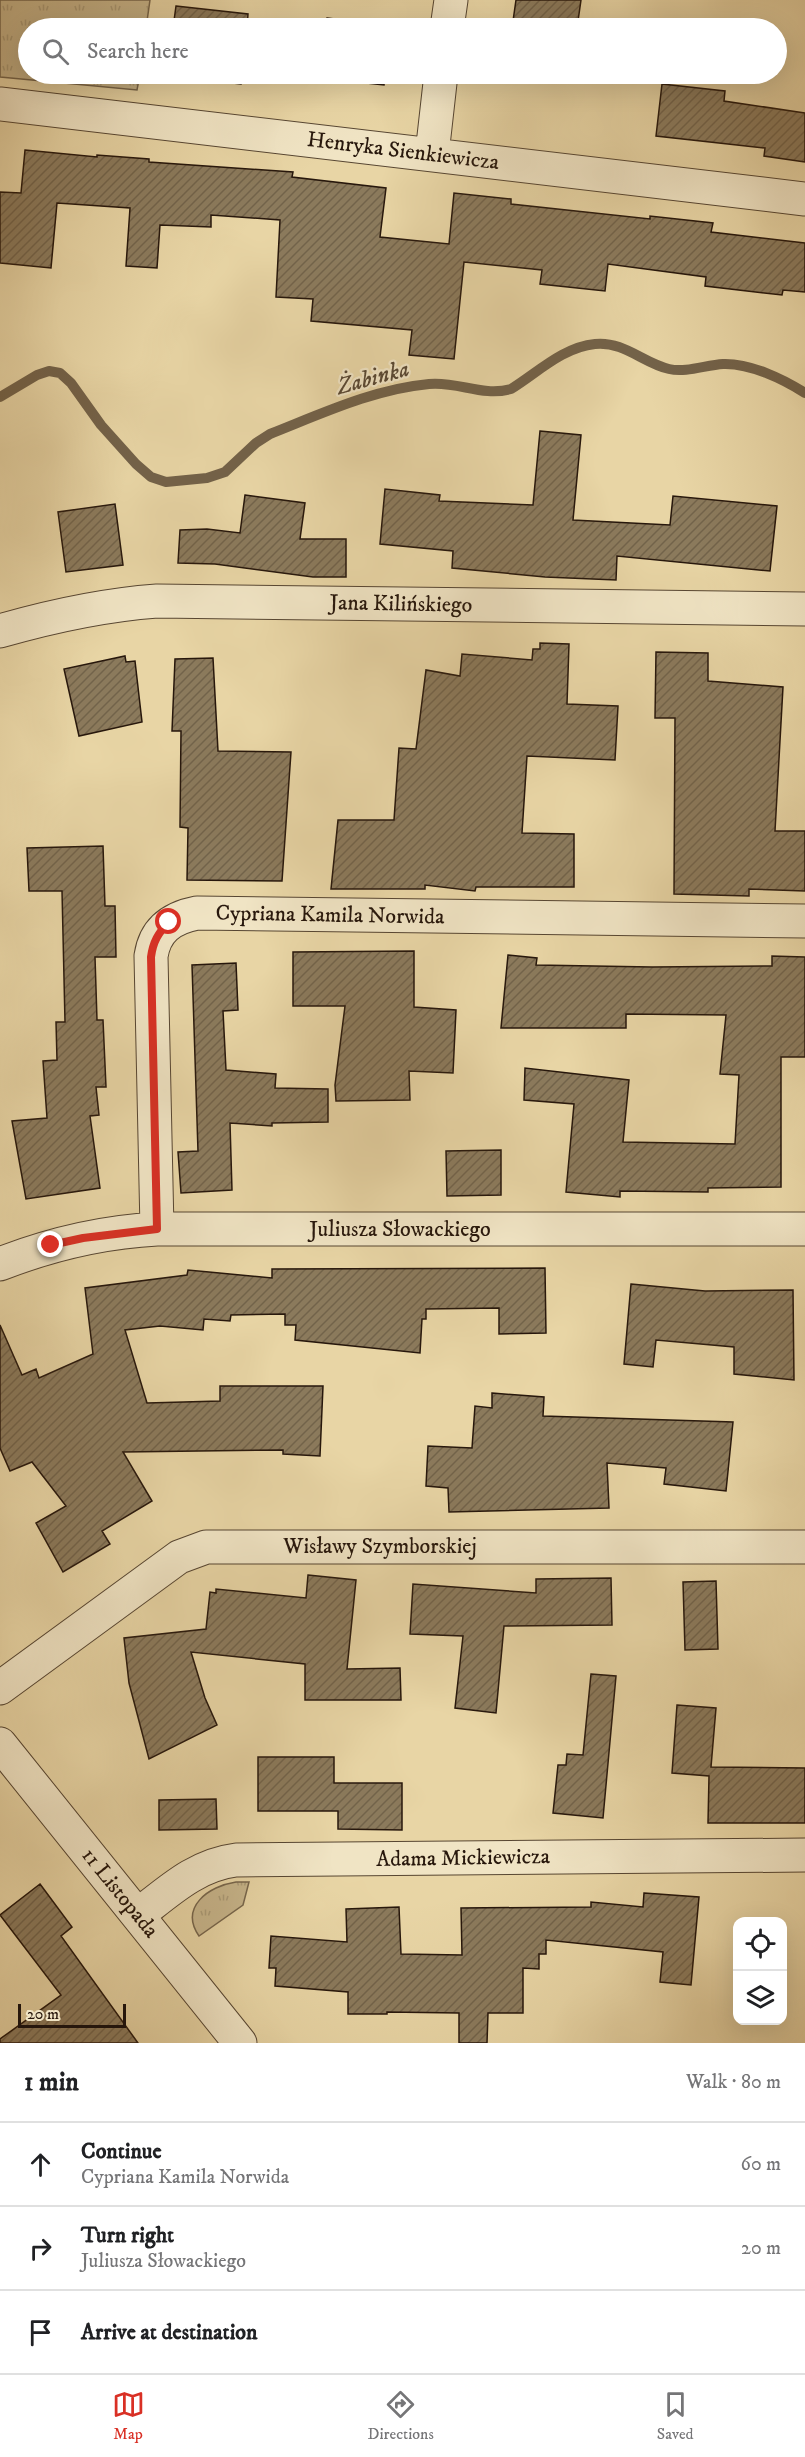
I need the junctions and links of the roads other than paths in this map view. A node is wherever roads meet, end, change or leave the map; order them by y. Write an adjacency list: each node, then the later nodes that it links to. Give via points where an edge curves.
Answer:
1 (451, 0): 2 (street)
2 (448, 18)
3 (440, 84): 5 (street)
4 (0, 104): 5 (street, Henryka Sienkiewicza)
5 (432, 154): 6 (street, Henryka Sienkiewicza)
6 (805, 199)
7 (805, 609): 8 (street, Jana Kilińskiego, via 157,601 104,606)
8 (0, 631)
9 (805, 921): 10 (street, Cypriana Kamila Norwida, via 197,914 176,919 159,932 151,957)
10 (157, 1229): 11 (street, Juliusza Słowackiego); 12 (street, Juliusza Słowackiego, via 51,1245)
11 (805, 1229)
12 (0, 1264)
13 (805, 1547): 14 (street, Wisławy Szymborskiej, via 206,1547 179,1557)
14 (0, 1688)
15 (0, 1744): 17 (street, 11 Listopada)
16 (805, 1855): 17 (street, Adama Mickiewicza, via 236,1860 195,1872)
17 (138, 1915): 18 (street, 11 Listopada)
18 (240, 2043)

